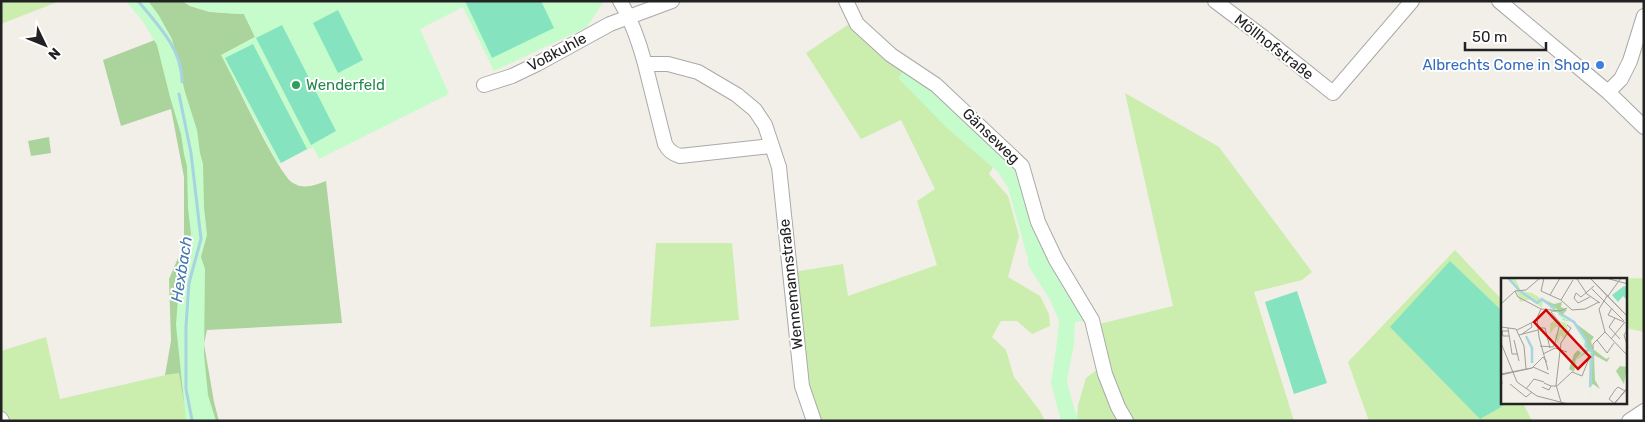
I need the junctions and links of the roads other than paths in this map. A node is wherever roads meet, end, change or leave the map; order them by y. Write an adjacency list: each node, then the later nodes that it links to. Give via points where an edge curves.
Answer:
1 (620, 1): 7 (street)
2 (672, 1): 7 (street, Voßkuhle)
3 (846, 1): 16 (street, Gänseweg, via 857,24 890,55 936,85 1022,166 1038,222 1056,260 1092,320 1105,374)
4 (1215, 1): 5 (street, Möllhofstraße, via 1333,94)
5 (1412, 1)
6 (1499, 1): 11 (street)
7 (629, 16): 9 (street); 10 (street, Voßkuhle, via 512,76)
8 (1644, 16): 11 (street, via 1630,62 1621,79)
9 (645, 64): 13 (street, Wennemannstraße, via 668,64 698,72 737,95 755,110 765,125); 13 (street, via 665,144 675,154)
10 (484, 86)
11 (1608, 92): 12 (street)
12 (1644, 127)
13 (771, 146): 15 (street, Wennemannstraße, via 779,168 802,386)
14 (1644, 411): 17 (street)
15 (814, 421)
16 (1126, 421)
17 (1629, 421)

